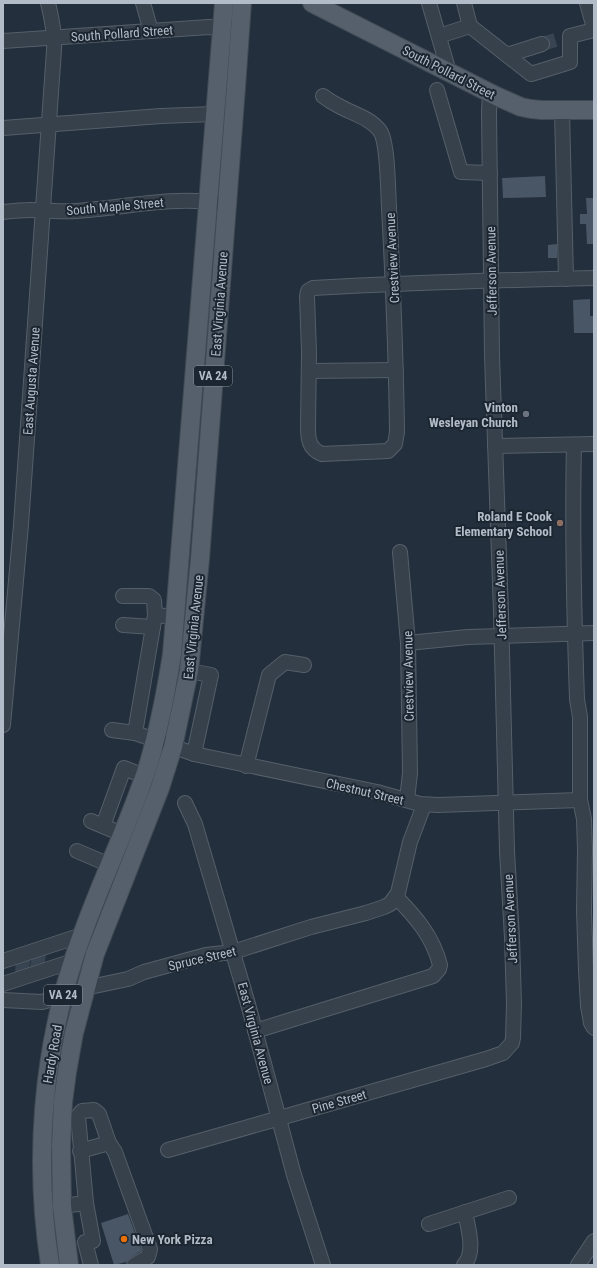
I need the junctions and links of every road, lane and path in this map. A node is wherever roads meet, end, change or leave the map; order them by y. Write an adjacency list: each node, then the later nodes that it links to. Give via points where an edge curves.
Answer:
1 (48, 3): 15 (street, East Augusta Avenue)
2 (143, 3): 13 (street)
3 (224, 3): 10 (main road, East Virginia Avenue / VA 24)
4 (242, 3): 12 (main road, East Virginia Avenue / VA 24)
5 (312, 3): 19 (main road, South Pollard Street)
6 (429, 3): 14 (street)
7 (464, 3): 9 (street)
8 (587, 3): 11 (street)
9 (470, 26): 14 (street); 18 (street)
10 (221, 27): 12 (street, South Pollard Street); 13 (street, South Pollard Street); 25 (main road, East Virginia Avenue / VA 24)
11 (594, 29): 18 (street, via 565,38 570,62 531,74)
12 (240, 30): 30 (main road, East Virginia Avenue / VA 24)
13 (151, 31): 15 (street, South Pollard Street)
14 (439, 36): 19 (street)
15 (55, 38): 16 (street, South Pollard Street); 26 (street, East Augusta Avenue)
16 (3, 41)
17 (542, 44): 18 (street)
18 (507, 55)
19 (449, 72): 21 (main road, South Pollard Street)
20 (437, 90): 28 (street, via 461,172)
21 (490, 93): 23 (main road, South Pollard Street, via 521,107); 28 (street, Jefferson Avenue)
22 (323, 96): 36 (street, Crestview Avenue, via 371,122 381,132 384,140)
23 (562, 110): 24 (main road, South Pollard Street); 34 (street)
24 (594, 110)
25 (214, 114): 26 (street); 29 (main road, East Virginia Avenue / VA 24)
26 (49, 124): 27 (street); 31 (street, East Augusta Avenue)
27 (3, 128)
28 (490, 173): 35 (street, Jefferson Avenue)
29 (208, 202): 30 (street, South Maple Street); 31 (street, South Maple Street, via 194,200 76,211); 44 (main road, East Virginia Avenue / VA 24)
30 (227, 204): 52 (main road, East Virginia Avenue / VA 24)
31 (43, 211): 32 (street, South Maple Street); 55 (street, East Augusta Avenue, via 21,525)
32 (3, 212)
33 (594, 278): 34 (street)
34 (566, 279): 35 (street)
35 (491, 281): 36 (street); 41 (street, Jefferson Avenue)
36 (393, 284): 37 (street, Crestview Avenue); 38 (street, via 313,288 308,291 306,296)
37 (396, 370): 38 (street); 38 (street, Crestview Avenue, via 395,444 388,451 322,454 313,448 308,439)
38 (309, 371)
39 (574, 444): 40 (street); 41 (street); 48 (street, via 572,523)
40 (594, 444)
41 (495, 446): 49 (street, Jefferson Avenue)
42 (400, 552): 50 (street, Crestview Avenue)
43 (122, 596): 45 (street, via 149,596 154,600)
44 (175, 617): 45 (street); 58 (main road, East Virginia Avenue / VA 24, via 167,689)
45 (154, 621): 46 (street); 57 (street)
46 (123, 626)
47 (594, 632): 48 (street)
48 (575, 633): 49 (street); 64 (street, via 580,717)
49 (502, 636): 50 (street); 65 (street, Jefferson Avenue)
50 (408, 643): 63 (street, Crestview Avenue, via 410,773)
51 (304, 665): 61 (street, via 285,662 270,675)
52 (189, 671): 53 (main road, East Virginia Avenue / VA 24); 54 (street, via 211,676)
53 (181, 712): 54 (street); 59 (main road, East Virginia Avenue / VA 24)
54 (202, 718): 60 (street)
55 (3, 725)
56 (112, 730): 57 (street, Chestnut Street)
57 (136, 733): 58 (street, Chestnut Street)
58 (154, 739): 59 (street, Chestnut Street); 62 (main road, Hardy Road / VA 24)
59 (173, 747): 60 (street, Chestnut Street); 79 (main road, Hardy Road / VA 24, via 160,788 95,954)
60 (194, 754): 61 (street, Chestnut Street)
61 (246, 766): 63 (street, Chestnut Street)
62 (144, 776): 68 (main road, Hardy Road / VA 24); 68 (street, via 124,768 97,823)
63 (407, 800): 67 (street, Chestnut Street)
64 (580, 800): 65 (street, Chestnut Street); 82 (street, via 584,819 588,1006)
65 (505, 802): 67 (street, Chestnut Street); 84 (street, Jefferson Avenue, via 514,1004 514,1038)
66 (185, 803): 74 (street, East Virginia Avenue, via 195,824)
67 (424, 805): 71 (street, via 410,842)
68 (122, 834): 70 (main road, Hardy Road / VA 24)
69 (76, 851): 70 (street)
70 (110, 865): 72 (main road, Hardy Road / VA 24)
71 (396, 897): 74 (street, Spruce Street, via 384,907); 83 (street, via 422,926 431,941 440,965 436,974)
72 (82, 935): 73 (street); 76 (main road, Hardy Road / VA 24)
73 (57, 943): 76 (street); 77 (street, via 39,951)
74 (233, 952): 79 (street, Spruce Street, via 206,955 128,979); 83 (street, East Virginia Avenue)
75 (3, 961): 77 (street)
76 (65, 964): 77 (street, via 37,971); 80 (main road, Hardy Road / VA 24)
77 (23, 966): 78 (street); 81 (street)
78 (3, 984)
79 (85, 988): 80 (street, Spruce Street); 86 (main road, Hardy Road / VA 24, via 67,1072)
80 (63, 996): 81 (street, Spruce Street, via 42,1002); 98 (main road, Hardy Road / VA 24, via 50,1056 42,1127 44,1217)
81 (10, 1000)
82 (594, 1028)
83 (255, 1031): 85 (street, East Virginia Avenue)
84 (508, 1048): 85 (street, Pine Street, via 503,1053 486,1059)
85 (279, 1119): 88 (street, Pine Street); 102 (street, East Virginia Avenue)
86 (70, 1134): 87 (street, via 82,1111 94,1110 99,1114); 89 (street); 92 (main road, Hardy Road / VA 24, via 61,1186)
87 (108, 1143): 89 (street); 101 (street, via 115,1152 150,1249 148,1257)
88 (168, 1150)
89 (80, 1151): 91 (street)
90 (508, 1198): 93 (street)
91 (86, 1203): 92 (street); 95 (street, via 93,1241)
92 (62, 1206): 97 (main road, Hardy Road / VA 24)
93 (465, 1212): 94 (street); 103 (street, via 470,1243 469,1255)
94 (429, 1224)
95 (85, 1242): 97 (street); 100 (street)
96 (591, 1245): 104 (street); 105 (street)
97 (67, 1246): 99 (main road, Hardy Road / VA 24)
98 (50, 1265)
99 (69, 1265)
100 (91, 1265)
101 (134, 1265)
102 (323, 1265)
103 (464, 1265)
104 (578, 1265)
105 (588, 1265)

